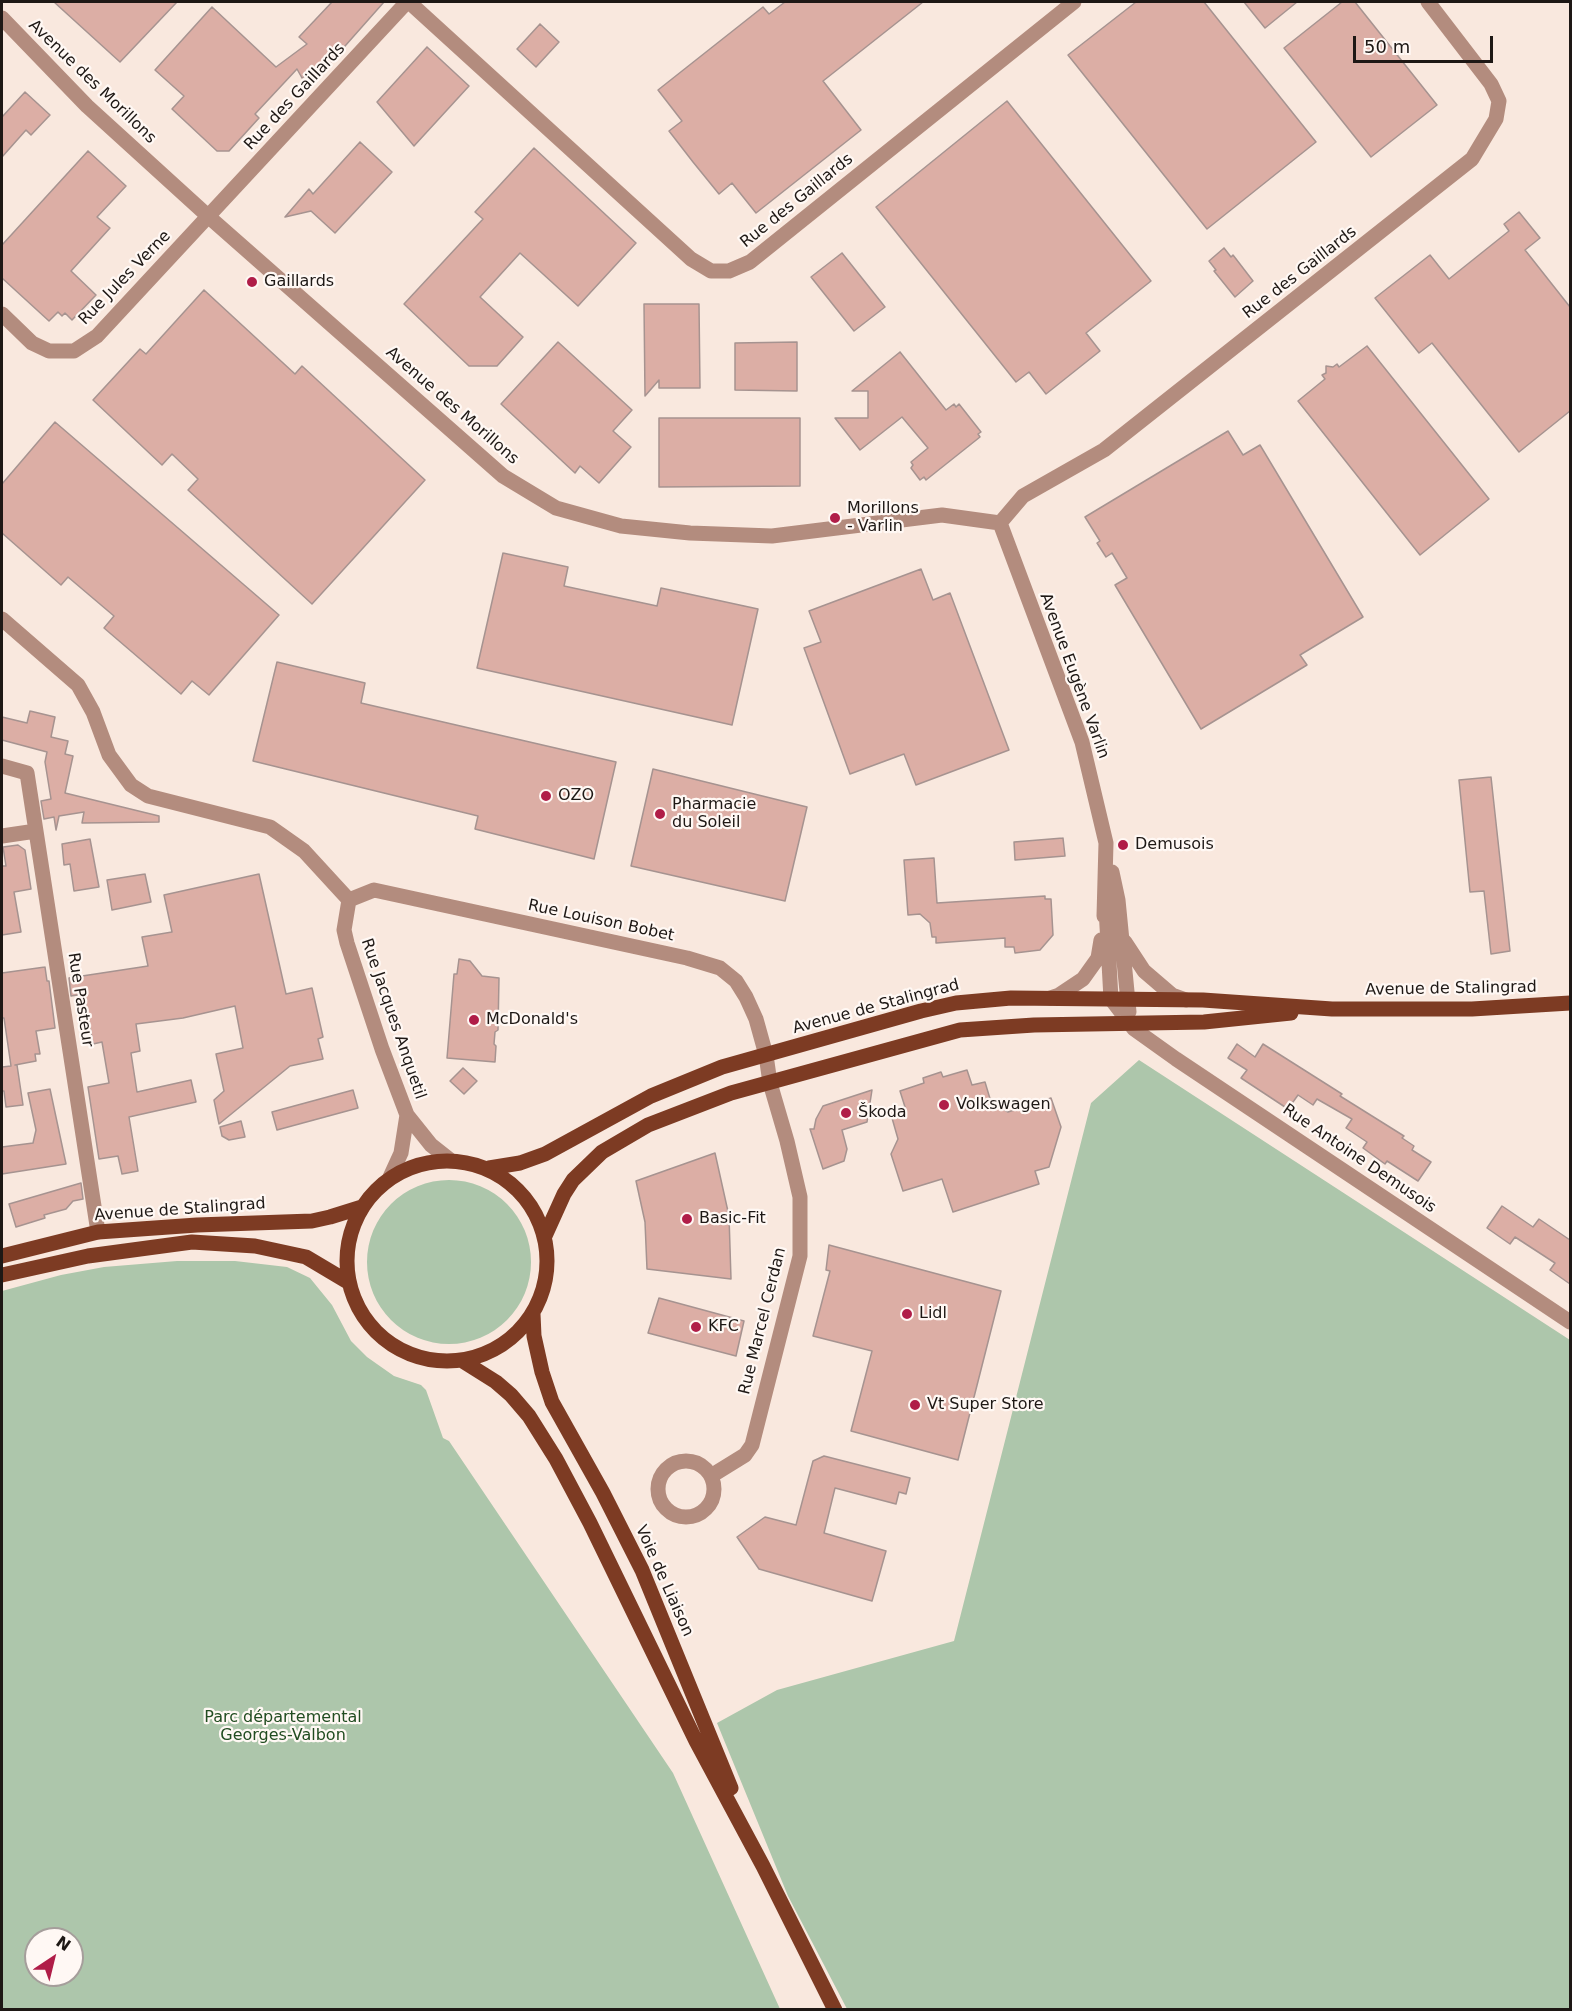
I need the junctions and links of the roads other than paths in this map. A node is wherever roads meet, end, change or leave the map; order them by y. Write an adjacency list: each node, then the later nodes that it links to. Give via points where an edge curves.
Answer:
1 (408, 2): 2 (street, Rue des Gaillards, via 691,259 711,271 729,270 750,262); 5 (street, Rue des Gaillards)
2 (1074, 2)
3 (1428, 2): 7 (street, Rue des Gaillards, via 1491,84 1498,101 1496,119 1472,159 1104,450 1023,496)
4 (2, 18): 5 (street, Avenue des Morillons, via 87,106)
5 (209, 217): 6 (street, Rue Jules Verne, via 97,336 74,351 49,351 32,343); 7 (street, Avenue des Morillons, via 503,476 556,508 621,526 701,534 772,536 942,515)
6 (2, 315)
7 (1000, 524): 12 (street, Avenue Eugène Varlin, via 1082,742)
8 (2, 619): 13 (street, via 78,685 109,755 131,785 148,796 270,827 304,851)
9 (2, 766): 10 (street, Rue Pasteur, via 27,773)
10 (36, 831): 11 (street); 30 (street, Rue Pasteur)
11 (2, 836)
12 (1106, 843): 14 (street, Avenue Eugène Varlin); 15 (street)
13 (349, 900): 23 (street, Rue Louison Bobet, via 374,890 720,968 736,981 746,997); 25 (street, Rue Jacques Anquetil, via 344,930 347,943)
14 (1106, 908): 16 (street, Avenue Eugène Varlin, via 1093,967 1077,983); 17 (street)
15 (1122, 937): 18 (street); 19 (street, via 1144,971 1172,995)
16 (1050, 998): 17 (main road, Avenue de Stalingrad); 23 (main road, Avenue de Stalingrad, via 979,1000 940,1006)
17 (1111, 999): 18 (main road, Avenue de Stalingrad); 22 (street, Rue Antoine Demusois)
18 (1128, 999): 19 (main road, Avenue de Stalingrad); 22 (street)
19 (1187, 1000): 21 (main road, Avenue de Stalingrad)
20 (1570, 1003): 21 (main road, Avenue de Stalingrad, via 1472,1009)
21 (1332, 1009): 22 (main road, Avenue de Stalingrad, via 1204,1022)
22 (1131, 1024): 24 (main road, Avenue de Stalingrad, via 960,1030); 36 (street, Rue Antoine Demusois, via 1176,1059)
23 (766, 1055): 24 (street, Rue Louison Bobet); 27 (main road, Avenue de Stalingrad, via 682,1082 545,1154)
24 (770, 1083): 31 (main road, Avenue de Stalingrad, via 731,1093 648,1125 602,1152 573,1180); 38 (street, Rue Marcel Cerdan, via 800,1197 800,1256 752,1445 745,1455)
25 (407, 1115): 26 (street, Rue Jacques Anquetil, via 431,1145); 28 (street, Rue Jacques Anquetil, via 402,1153)
26 (450, 1160): 27 (main road); 28 (main road, via 419,1164)
27 (489, 1168): 31 (main road, via 523,1195)
28 (390, 1178): 29 (main road)
29 (362, 1207): 30 (main road, Avenue de Stalingrad, via 312,1221); 34 (main road, via 348,1245)
30 (98, 1232): 32 (main road, Avenue de Stalingrad)
31 (545, 1236): 35 (main road, via 546,1278)
32 (2, 1256)
33 (2, 1275): 34 (main road, Avenue de Stalingrad, via 88,1256 192,1242 255,1246 306,1257)
34 (348, 1282): 37 (main road, via 359,1309 392,1345 429,1359)
35 (532, 1314): 37 (main road, via 502,1345); 39 (main road, Voie de Liaison, via 542,1372 552,1402 642,1570)
36 (1570, 1322)
37 (461, 1360): 39 (main road, Voie de Liaison, via 511,1395 530,1416 551,1450)
38 (711, 1476)
39 (763, 1866): 40 (main road, Voie de Liaison)
40 (835, 2010)

